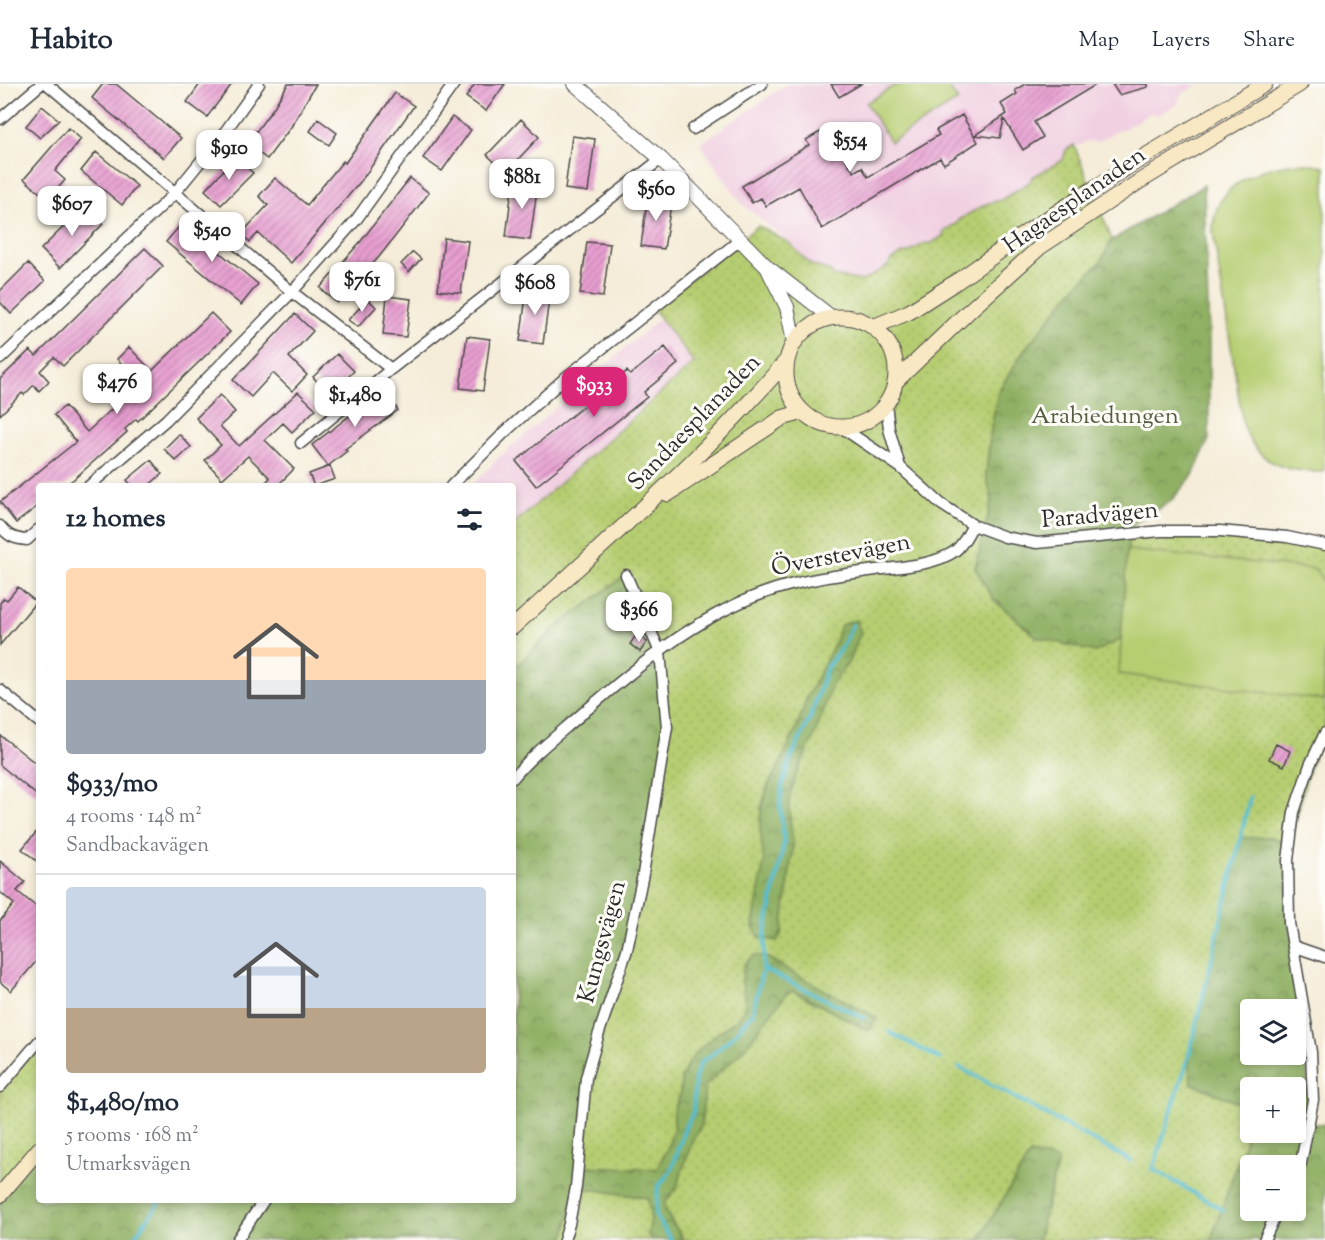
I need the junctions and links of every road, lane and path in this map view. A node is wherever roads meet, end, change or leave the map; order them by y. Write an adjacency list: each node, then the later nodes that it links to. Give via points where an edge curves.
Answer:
1 (41, 84): 9 (street)
2 (46, 84): 12 (street)
3 (260, 84): 12 (street)
4 (454, 84): 15 (street, via 356,220)
5 (762, 84): 10 (street)
6 (1265, 84): 17 (main road, Hagaesplanaden, via 1109,178 918,306)
7 (1300, 84): 22 (main road, Hagaesplanaden, via 1040,247)
8 (580, 85): 11 (street)
9 (0, 119)
10 (693, 129)
11 (662, 159): 13 (street); 21 (street)
12 (174, 194): 15 (street); 19 (street)
13 (740, 240): 14 (street); 29 (street, via 566,377)
14 (767, 267): 16 (street); 18 (street, via 787,307)
15 (292, 292): 21 (street); 28 (street, via 166,420)
16 (831, 317): 17 (main road, via 856,318); 18 (main road, via 809,326)
17 (873, 327): 22 (main road, via 892,350)
18 (794, 342): 20 (main road)
19 (0, 360)
20 (787, 360): 24 (main road, via 787,386); 30 (main road, Sandaesplanaden, via 729,424)
21 (391, 369): 26 (street)
22 (895, 382): 23 (main road)
23 (886, 403): 25 (main road, via 868,420); 27 (street)
24 (803, 412): 25 (main road, via 821,423); 30 (main road, Sandaesplanaden, via 782,418)
25 (841, 427): 27 (street, Paradvägen)
26 (301, 443)
27 (900, 467): 31 (street, Paradvägen, via 941,504)
28 (92, 483)
29 (454, 483)
30 (635, 516): 36 (main road, Sandaesplanaden)
31 (973, 525): 34 (street, Paradvägen, via 1037,543 1161,531 1220,531 1287,537); 37 (street, Överstevägen, via 955,551 939,558 831,576 765,592 731,606)
32 (0, 526): 33 (street, via 19,540 27,540)
33 (36, 532)
34 (1325, 546)
35 (626, 575): 37 (street, Kungsvägen)
36 (516, 624)
37 (660, 652): 41 (street, Överstevägen); 52 (street, Kungsvägen, via 667,727 664,752 627,950 586,1078 576,1187)
38 (0, 690): 39 (street)
39 (36, 720)
40 (1325, 733): 42 (street, via 1294,812 1288,860)
41 (516, 774)
42 (1293, 946): 43 (street); 47 (street, via 1311,1052 1313,1100)
43 (1325, 957)
44 (36, 1045): 45 (street)
45 (0, 1087)
46 (36, 1152): 48 (main road)
47 (1303, 1155)
48 (0, 1194)
49 (262, 1203): 51 (street)
50 (1273, 1221): 53 (street)
51 (237, 1240)
52 (564, 1240)
53 (1264, 1240)

